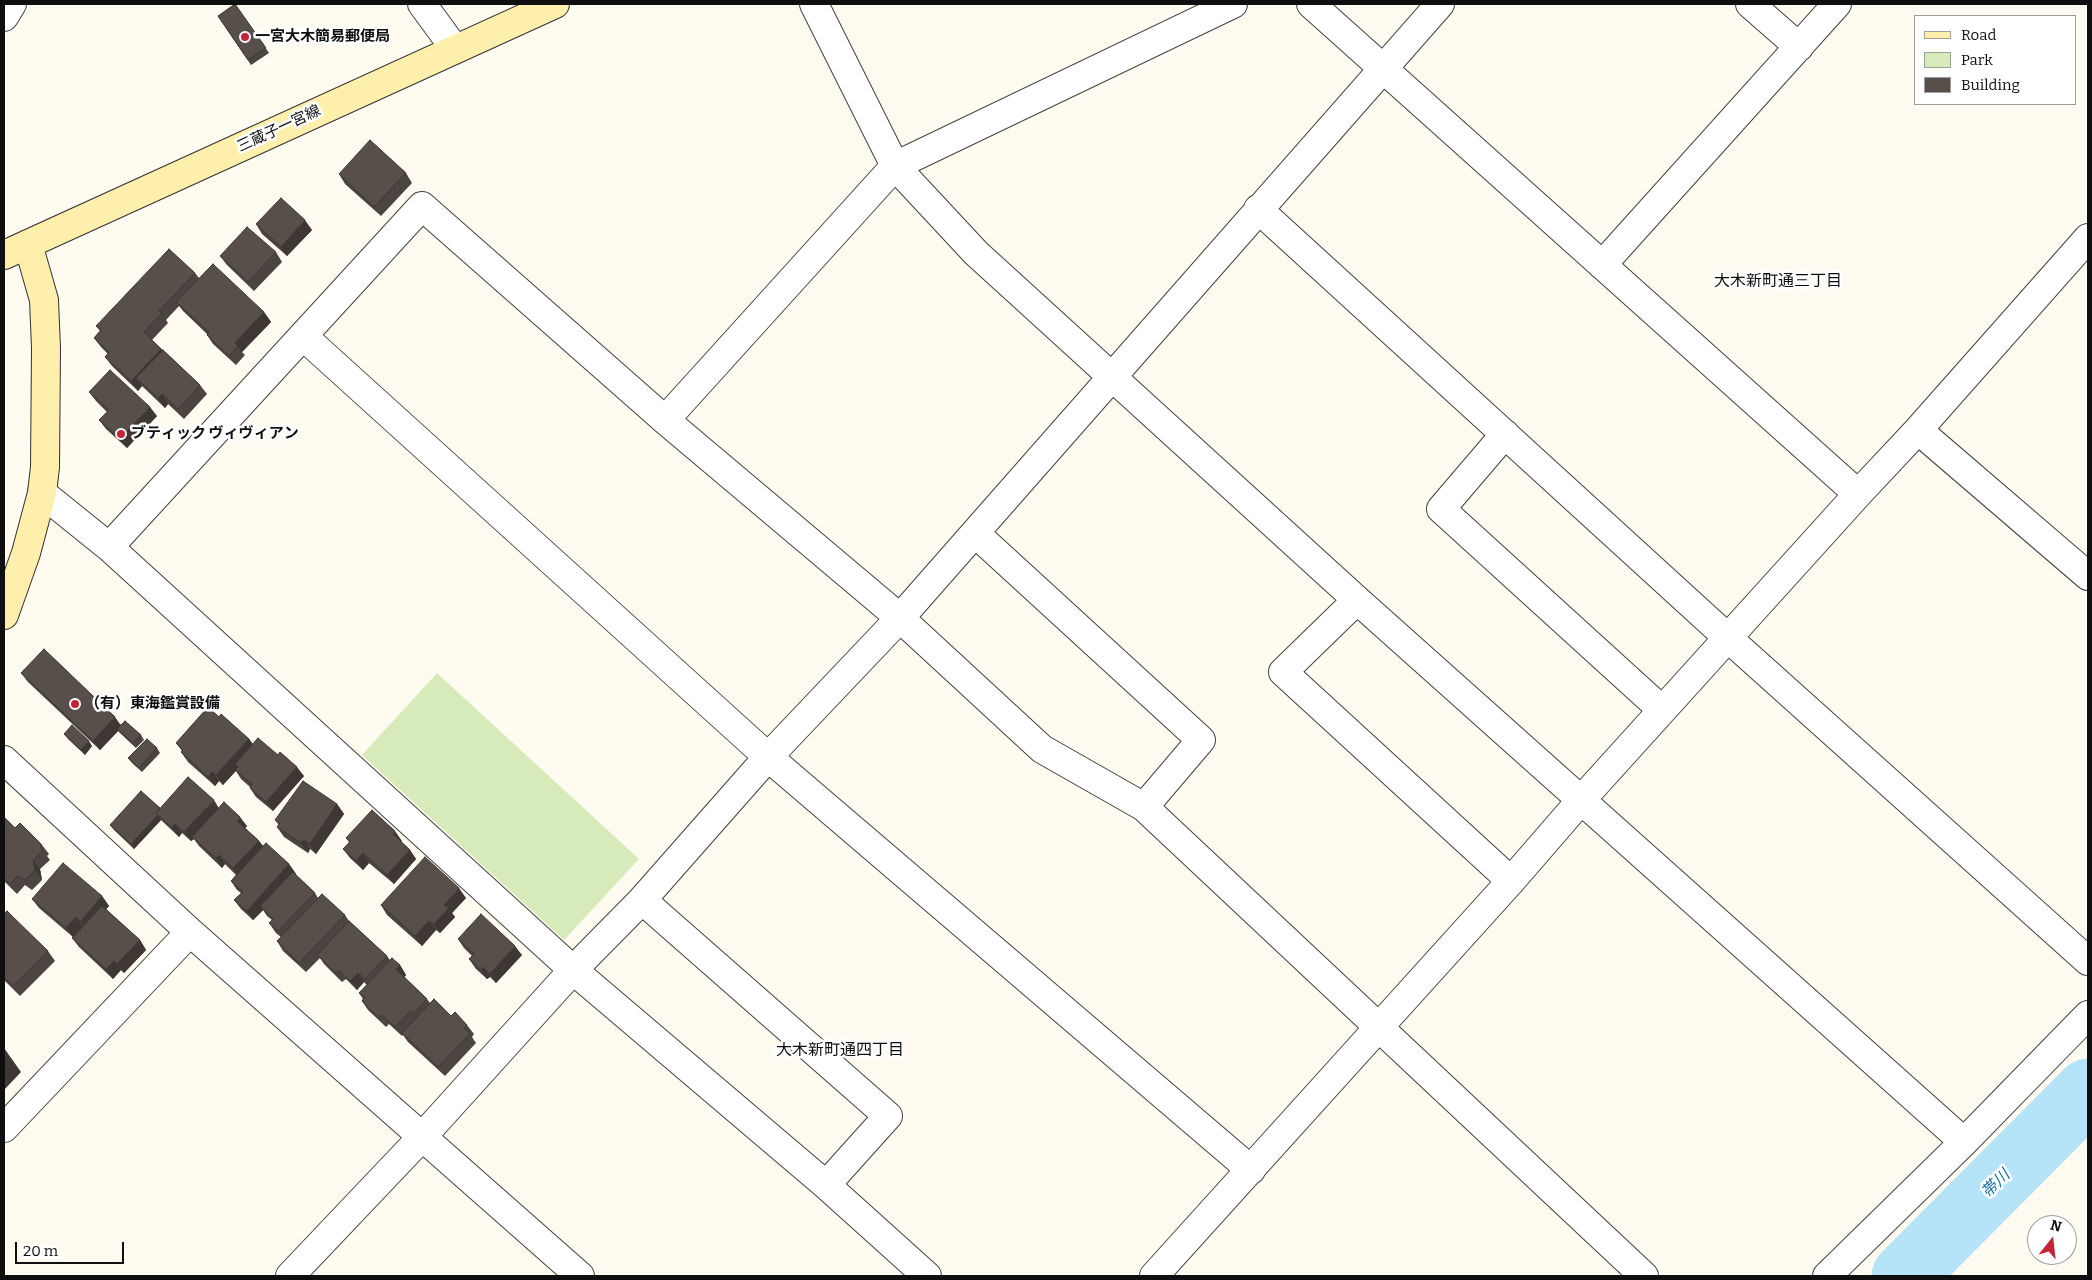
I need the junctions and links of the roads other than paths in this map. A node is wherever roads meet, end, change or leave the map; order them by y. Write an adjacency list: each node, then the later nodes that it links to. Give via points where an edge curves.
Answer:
1 (12, 4): 10 (street)
2 (422, 4): 12 (street)
3 (554, 4): 12 (main road, 三蔵子一宮線)
4 (814, 4): 14 (street)
5 (1233, 4): 14 (street)
6 (1311, 4): 13 (street)
7 (1440, 4): 13 (street)
8 (1750, 4): 11 (street)
9 (1837, 4): 11 (street)
10 (4, 17)
11 (1799, 47): 19 (street)
12 (455, 49): 17 (main road, 三蔵子一宮線)
13 (1381, 68): 15 (street); 19 (street)
14 (895, 166): 21 (street, via 976,253); 22 (street)
15 (1258, 209): 21 (street); 24 (street)
16 (2088, 238): 23 (street)
17 (28, 244): 18 (main road, 三蔵子一宮線); 25 (main road, via 44,300 45,467)
18 (4, 255)
19 (1602, 265): 26 (street)
20 (303, 336): 22 (street, via 422,206); 28 (street); 35 (street)
21 (1113, 376): 27 (street); 30 (street)
22 (665, 420): 32 (street)
23 (1918, 430): 26 (street); 29 (street)
24 (1505, 434): 33 (street); 34 (street, via 1441,509)
25 (42, 493): 28 (street); 31 (main road, via 26,553)
26 (1858, 494): 33 (street)
27 (975, 533): 32 (street); 38 (street, via 1201,740)
28 (109, 547): 43 (street)
29 (2088, 576)
30 (1357, 600): 37 (street); 39 (street, via 1283,672)
31 (4, 615)
32 (900, 618): 35 (street); 38 (street, via 1042,749)
33 (1728, 638): 34 (street); 42 (street)
34 (1662, 710): 37 (street)
35 (768, 757): 40 (street); 49 (street)
36 (4, 760): 41 (street)
37 (1582, 799): 39 (street); 48 (street)
38 (1144, 807): 45 (street)
39 (1511, 881): 45 (street)
40 (642, 900): 43 (street); 50 (street, via 888,1116)
41 (190, 932): 46 (street); 47 (street)
42 (2088, 961)
43 (574, 970): 47 (street); 50 (street)
44 (2088, 1015): 48 (street)
45 (1378, 1028): 49 (street); 55 (street)
46 (4, 1128)
47 (422, 1137): 51 (street); 52 (street)
48 (1964, 1142): 56 (street)
49 (1251, 1170): 54 (street)
50 (826, 1185): 53 (street)
51 (290, 1276)
52 (580, 1276)
53 (927, 1276)
54 (1154, 1276)
55 (1644, 1276)
56 (1827, 1276)

